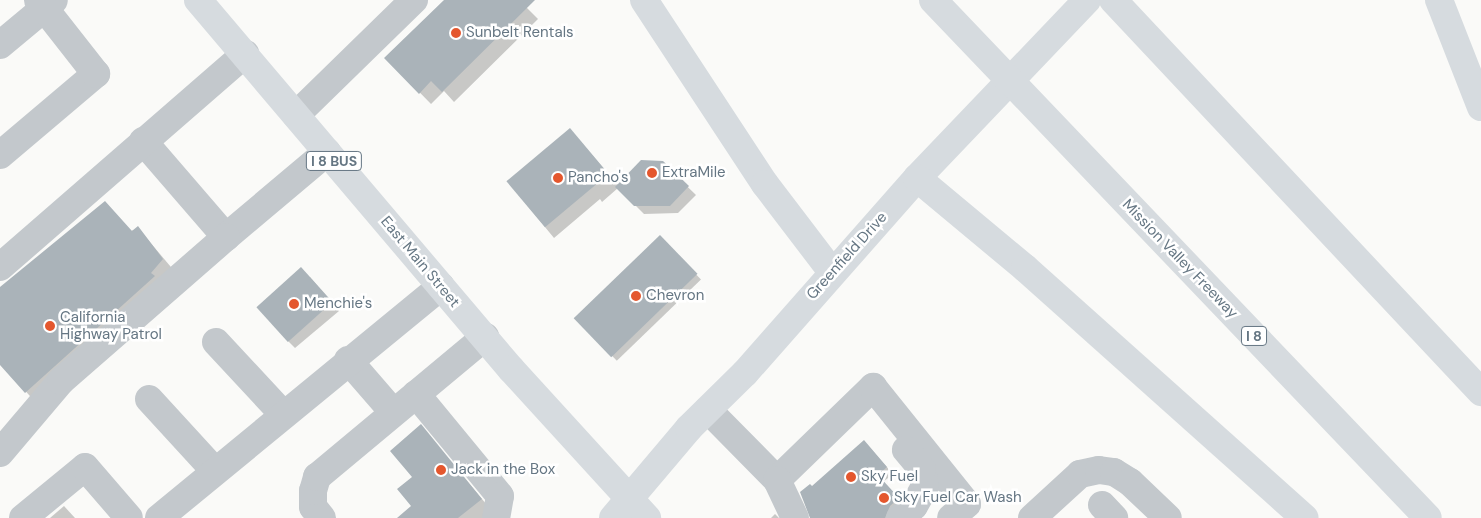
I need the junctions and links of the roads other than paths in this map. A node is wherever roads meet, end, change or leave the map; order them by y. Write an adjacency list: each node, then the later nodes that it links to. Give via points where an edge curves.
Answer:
1 (198, 0): 10 (main road, East Main Street / I 8 BUS)
2 (414, 0): 12 (lane)
3 (644, 0): 19 (main road, via 765,184)
4 (1086, 0): 16 (main road, Greenfield Drive)
5 (1113, 0): 24 (main road)
6 (1440, 0): 11 (main road)
7 (46, 2): 9 (lane); 15 (lane, via 96,74)
8 (940, 8): 46 (main road, Mission Valley Freeway / I 8)
9 (0, 45)
10 (245, 54): 12 (main road, East Main Street / I 8 BUS); 13 (lane)
11 (1481, 107)
12 (296, 115): 14 (main road, East Main Street / I 8 BUS)
13 (143, 141): 17 (lane); 18 (lane)
14 (327, 152): 17 (lane); 20 (main road, East Main Street / I 8 BUS)
15 (0, 155)
16 (917, 178): 19 (main road, Greenfield Drive); 45 (main road, via 1025,268)
17 (226, 237): 31 (lane, via 61,381)
18 (0, 267)
19 (832, 272): 28 (main road, Greenfield Drive, via 745,373)
20 (441, 286): 21 (main road, East Main Street / I 8 BUS); 23 (lane)
21 (484, 338): 25 (lane); 34 (main road, East Main Street / I 8 BUS)
22 (216, 342): 30 (lane)
23 (348, 360): 29 (lane); 30 (lane)
24 (1481, 392)
25 (416, 394): 29 (lane); 39 (lane, via 500,496)
26 (862, 397): 33 (lane); 41 (lane, via 922,469 925,486 914,506); 42 (lane, via 873,387 967,504)
27 (149, 399): 32 (lane)
28 (708, 410): 33 (lane); 34 (main road, Greenfield Drive, via 689,428)
29 (394, 412): 38 (lane, via 317,477 313,507)
30 (283, 414): 32 (lane)
31 (0, 453)
32 (215, 471): 37 (lane)
33 (777, 480): 40 (lane)
34 (631, 512)
35 (23, 518): 36 (lane, via 85,467)
36 (129, 518)
37 (159, 518)
38 (322, 518)
39 (496, 518)
40 (795, 518)
41 (900, 518)
42 (951, 518)
43 (1032, 518): 44 (lane, via 1080,474 1099,470 1114,472 1130,482)
44 (1168, 518)
45 (1305, 518)
46 (1428, 518)

